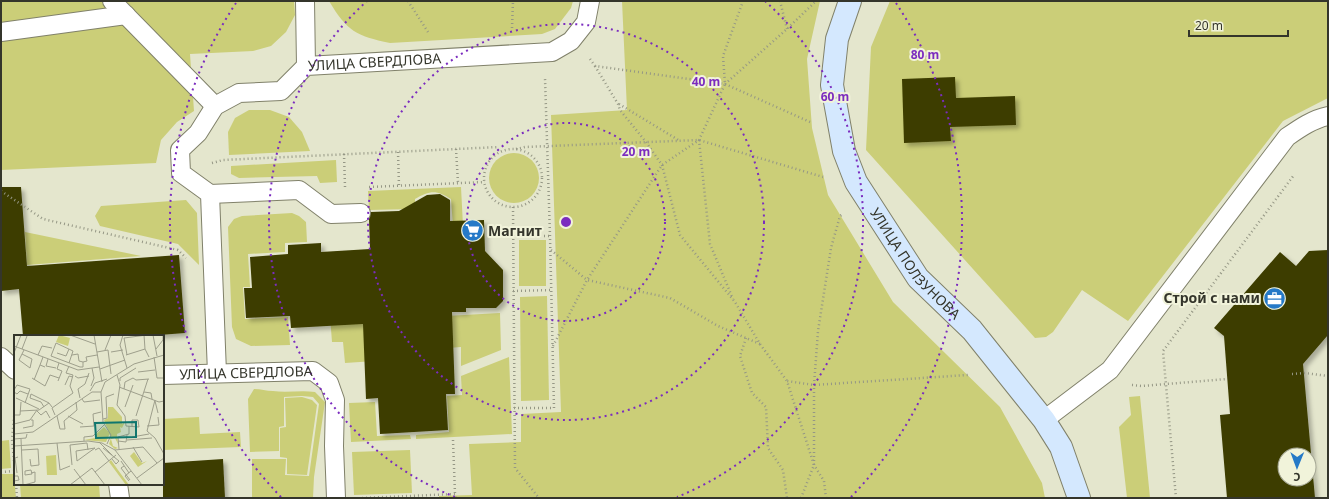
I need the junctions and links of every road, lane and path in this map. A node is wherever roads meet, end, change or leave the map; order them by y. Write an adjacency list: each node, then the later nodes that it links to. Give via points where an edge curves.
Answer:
1 (112, 1): 8 (lane)
2 (304, 1): 13 (lane)
3 (590, 1): 11 (lane, УЛИЦА СВЕРДЛОВА, via 586,22)
4 (742, 1): 15 (path, via 722,56)
5 (780, 1): 9 (path)
6 (816, 1): 9 (path)
7 (850, 1): 19 (main road, УЛИЦА ПОЛЗУНОВА, via 837,39 832,85)
8 (126, 15): 10 (lane); 17 (lane)
9 (787, 29): 15 (path)
10 (1, 32)
11 (574, 38): 12 (lane, УЛИЦА СВЕРДЛОВА, via 552,52); 14 (path)
12 (544, 53): 13 (lane, УЛИЦА СВЕРДЛОВА); 23 (path)
13 (306, 66): 17 (lane, УЛИЦА СВЕРДЛОВА, via 281,90 239,93)
14 (595, 66): 15 (path); 16 (path)
15 (725, 84): 19 (path, via 812,124); 20 (path)
16 (618, 104): 21 (path); 22 (path)
17 (215, 106): 31 (lane, УЛИЦА СВЕРДЛОВА, via 198,133 180,150)
18 (1328, 116): 57 (lane, via 1302,126 1287,137)
19 (838, 121): 30 (main road, УЛИЦА ПОЛЗУНОВА)
20 (699, 140): 21 (path); 29 (path); 30 (path, via 824,177); 50 (path, via 710,244)
21 (680, 141): 22 (path)
22 (646, 142): 23 (path); 29 (path)
23 (548, 146): 26 (path); 44 (path)
24 (500, 147): 25 (path)
25 (456, 149): 27 (path); 34 (path)
26 (516, 149): 33 (path, via 502,152 490,161 485,172); 41 (path, via 534,158 543,176 542,186 537,195 521,207)
27 (398, 152): 28 (path); 35 (path)
28 (344, 154): 31 (path, via 223,160); 37 (path, via 345,188)
29 (662, 165): 47 (path); 50 (path, via 680,235)
30 (851, 170): 40 (main road, УЛИЦА ПОЛЗУНОВА)
31 (181, 173): 39 (lane)
32 (1295, 174): 64 (path, via 1163,351)
33 (485, 182): 34 (path); 41 (path, via 493,199 501,205)
34 (458, 184): 35 (path)
35 (398, 186): 36 (path)
36 (368, 187)
37 (299, 190): 39 (lane); 42 (lane, via 331,214)
38 (1, 192): 46 (path, via 43,219 178,250)
39 (210, 194): 58 (lane)
40 (867, 200): 55 (main road, УЛИЦА ПОЛЗУНОВА, via 918,278 972,330); 65 (path, via 840,216 838,222 831,248 819,324)
41 (513, 207): 43 (path)
42 (361, 213)
43 (512, 236): 44 (path); 49 (path)
44 (550, 236): 45 (path)
45 (551, 250): 47 (path); 48 (path)
46 (190, 263)
47 (587, 280): 51 (path, via 670,298 718,326); 53 (path)
48 (552, 290): 49 (path); 53 (path)
49 (513, 291): 66 (path)
50 (735, 302): 52 (path)
51 (746, 338): 52 (path); 83 (path, via 740,356 752,393 766,407 768,448 783,470)
52 (760, 344): 63 (path)
53 (552, 346): 66 (path, via 554,408)
54 (1, 357): 56 (lane)
55 (994, 358): 65 (path, via 968,376); 68 (main road, УЛИЦА ПОЛЗУНОВА)
56 (14, 369)
57 (1110, 370): 64 (path, via 1133,386); 68 (lane)
58 (217, 373): 60 (lane, УЛИЦА СВЕРДЛОВА); 79 (lane, УЛИЦА СВЕРДЛОВА, via 313,371 329,382 335,400)
59 (1292, 374): 61 (path, via 1305,372)
60 (164, 376)
61 (1328, 376)
62 (1227, 379): 64 (path)
63 (787, 381): 65 (path); 71 (path)
64 (1166, 384): 87 (path)
65 (814, 386): 71 (path)
66 (514, 408): 82 (path, via 515,468)
67 (14, 418): 70 (path)
68 (1044, 420): 86 (main road, УЛИЦА ПОЛЗУНОВА, via 1060,447)
69 (453, 440): 76 (path)
70 (14, 460)
71 (814, 465): 84 (path); 85 (path, via 824,481)
72 (14, 471): 73 (path)
73 (1, 472)
74 (16, 485): 77 (path)
75 (118, 485): 78 (lane)
76 (454, 494): 80 (path); 81 (path)
77 (17, 498)
78 (120, 498)
79 (336, 498)
80 (360, 498)
81 (456, 498)
82 (539, 498)
83 (787, 498)
84 (801, 498)
85 (826, 498)
86 (1079, 498)
87 (1176, 498)

